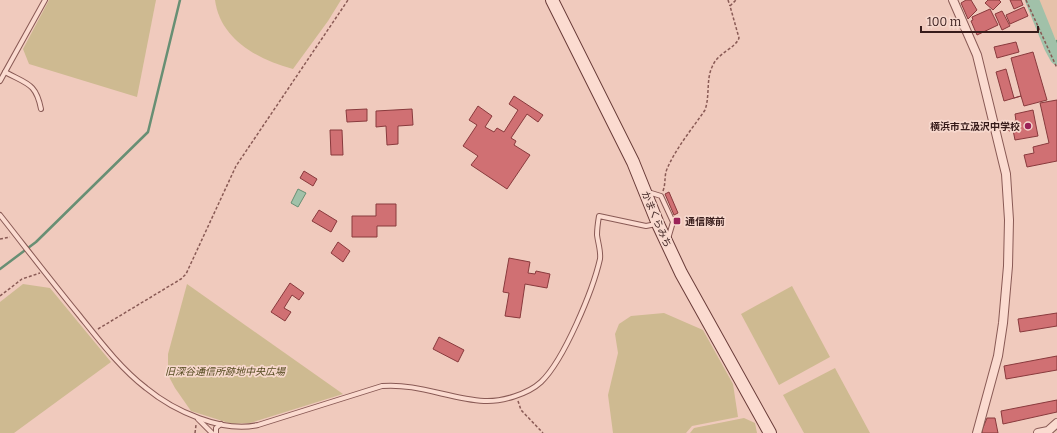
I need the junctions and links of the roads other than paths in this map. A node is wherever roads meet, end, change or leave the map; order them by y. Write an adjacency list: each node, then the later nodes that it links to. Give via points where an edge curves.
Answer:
1 (44, 0): 4 (lane)
2 (552, 0): 7 (main road, かまくらみち, via 603,100)
3 (953, 0): 18 (street, via 979,63 1006,174 1009,220 1007,296 1000,343)
4 (5, 72): 5 (lane); 6 (lane, via 31,86 38,94)
5 (0, 81)
6 (41, 109)
7 (644, 190): 9 (main road, かまくらみち); 10 (lane, via 661,196 673,222)
8 (0, 215): 11 (lane, via 93,332 135,379 174,406)
9 (658, 224): 10 (main road, かまくらみち); 13 (lane, via 646,226 599,216 597,232 600,259 591,287 548,375 534,387 494,401 482,401 390,386 364,391 252,426)
10 (667, 243): 17 (main road, かまくらみち, via 690,290)
11 (198, 418): 13 (lane); 15 (lane)
12 (1057, 423): 14 (street)
13 (222, 424): 16 (lane, via 216,428)
14 (1048, 432): 19 (street)
15 (212, 433)
16 (216, 433)
17 (770, 433)
18 (977, 433)
19 (1038, 433)

